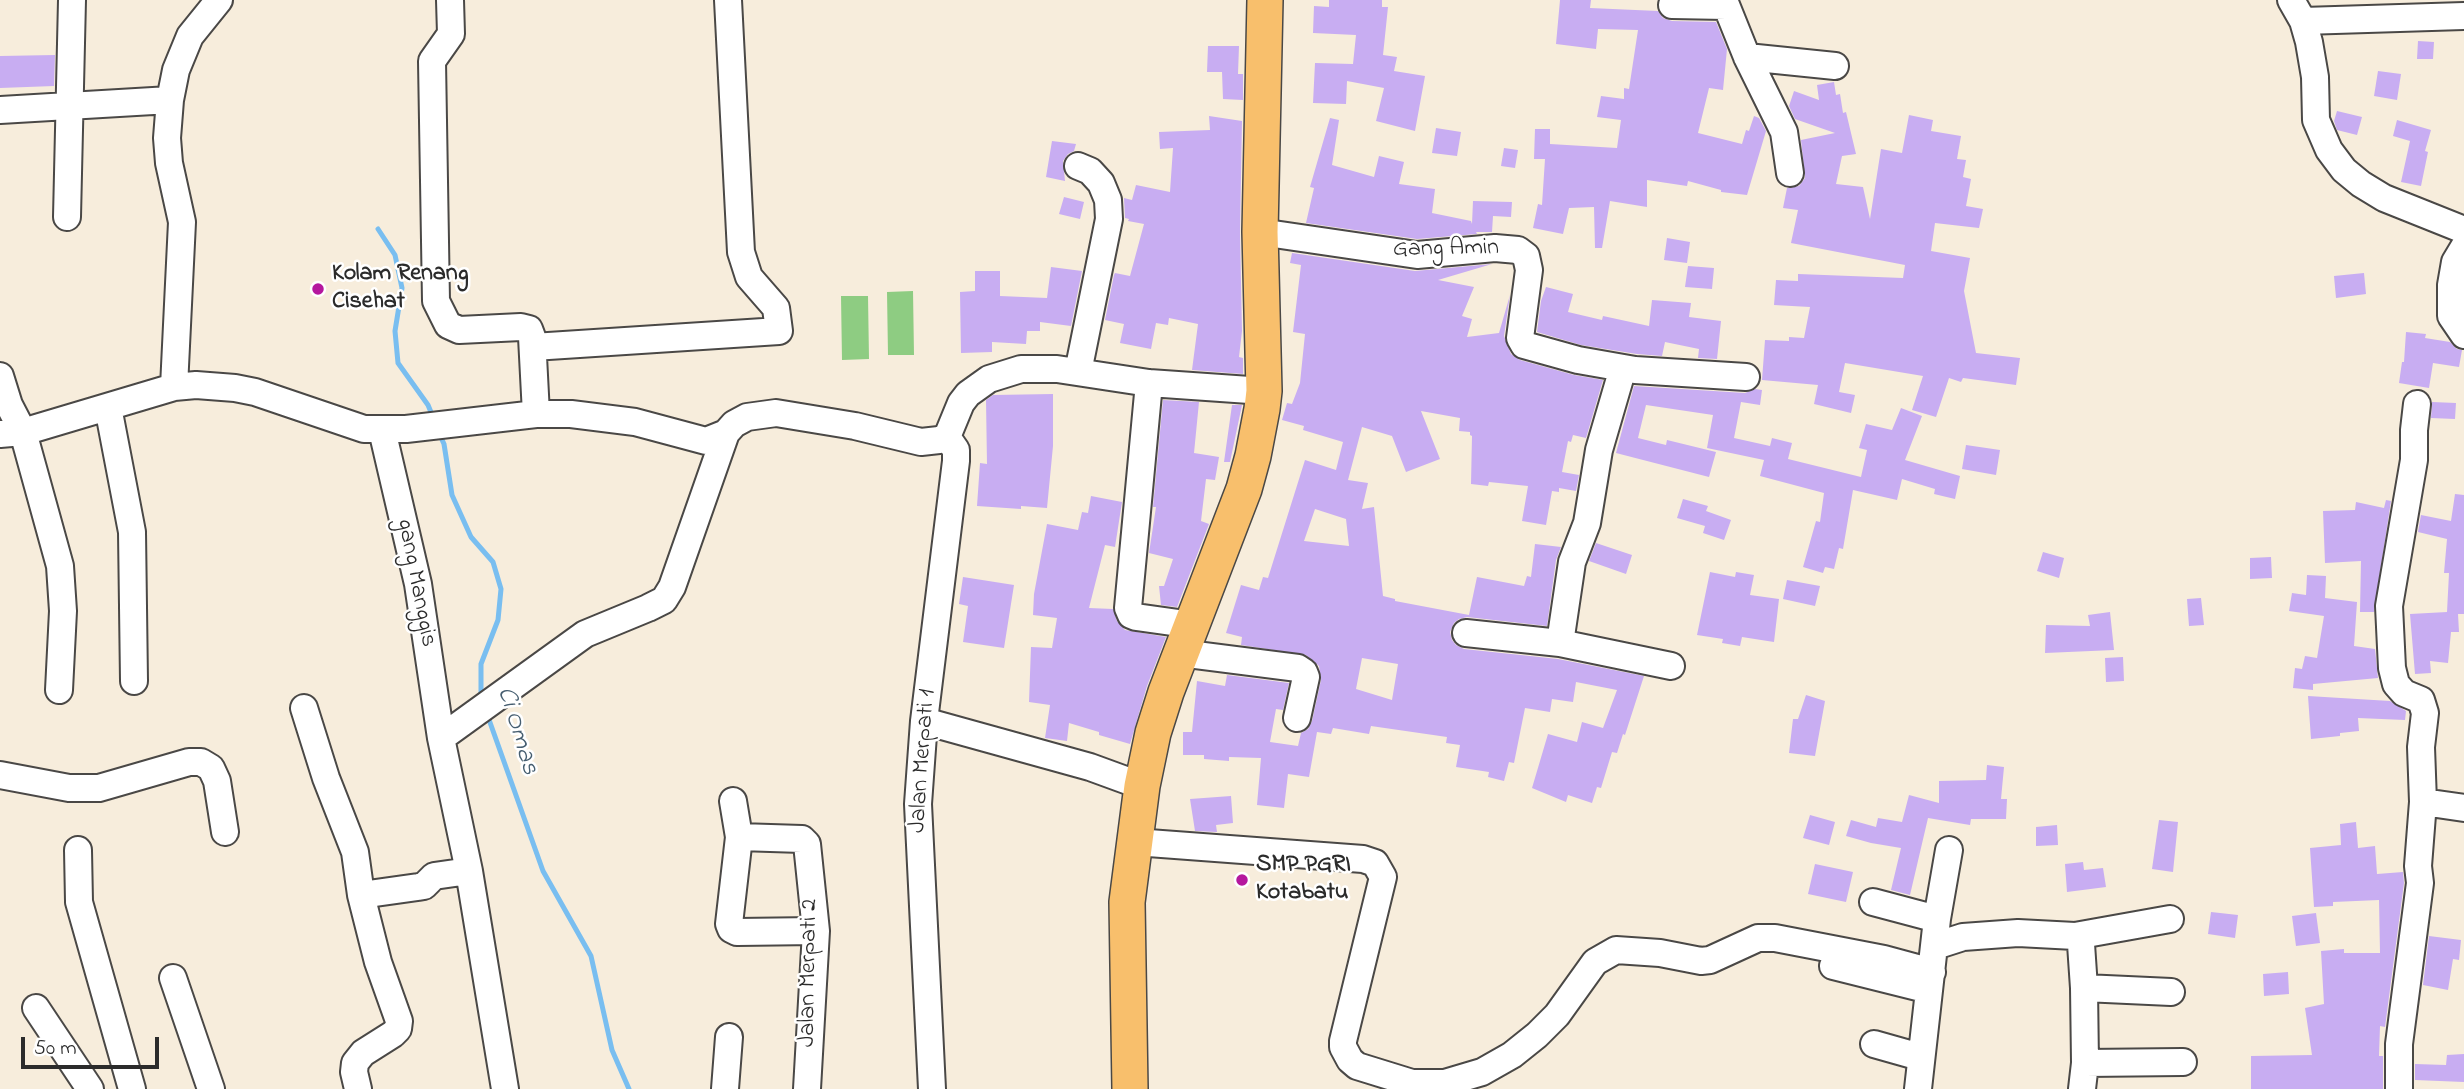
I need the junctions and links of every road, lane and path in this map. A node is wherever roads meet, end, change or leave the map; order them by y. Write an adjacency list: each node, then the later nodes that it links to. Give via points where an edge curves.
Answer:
1 (72, 0): 13 (street)
2 (219, 0): 12 (street, via 190,36 176,69)
3 (450, 0): 22 (street, via 451,34 432,61 436,301 448,325 459,330 521,327 529,329)
4 (728, 0): 22 (street, via 741,252 749,277 776,308 779,331)
5 (1265, 0): 19 (main road)
6 (1725, 3): 7 (street); 10 (street)
7 (1672, 5)
8 (2297, 11): 9 (street); 18 (street, via 2313,59 2316,120 2344,170 2384,198)
9 (2464, 16)
10 (1747, 57): 11 (street); 16 (street, via 1784,132)
11 (1835, 66)
12 (170, 100): 13 (street); 28 (street, via 169,163 182,222)
13 (69, 106): 14 (street); 17 (street)
14 (0, 110)
15 (1078, 166): 24 (street, via 1101,183 1110,219)
16 (1790, 173)
17 (67, 217)
18 (2464, 230)
19 (1260, 232): 23 (street, Gang Amin, via 1417,256 1518,250 1526,256 1529,270 1522,343); 29 (main road)
20 (2464, 247): 21 (street, via 2455,262 2451,285 2451,316)
21 (2464, 335)
22 (533, 346): 32 (street)
23 (1623, 368): 26 (street, Gang Amin); 39 (street, via 1599,450 1587,523 1570,571)
24 (1078, 372): 27 (street); 36 (street, via 1021,369 989,379 961,403)
25 (0, 376): 34 (street)
26 (1745, 377)
27 (1149, 383): 29 (street); 38 (street, via 1128,608 1131,615)
28 (174, 387): 31 (street); 33 (street, via 235,387 348,425)
29 (1264, 391): 38 (main road, via 1244,489)
30 (2417, 404): 50 (street, via 2414,460 2389,606 2396,684 2424,705)
31 (108, 407): 34 (street); 41 (street, via 132,532)
32 (536, 414): 33 (street); 35 (street, via 607,418)
33 (394, 430): 46 (street, gang Manggis)
34 (11, 433): 42 (street, via 60,566)
35 (716, 437): 36 (street, via 747,417 776,413 921,442); 46 (street, via 672,587 664,600 585,634)
36 (947, 437): 45 (street, Jalan Merpati 1, via 956,450 956,461)
37 (1466, 633): 39 (street)
38 (1187, 639): 44 (street, via 1304,672); 48 (main road, via 1153,733)
39 (1560, 643): 40 (street)
40 (1671, 666)
41 (134, 681)
42 (59, 690)
43 (304, 708): 58 (street, via 355,852)
44 (1297, 718)
45 (924, 720): 48 (street); 82 (street, Jalan Merpati 1, via 918,827)
46 (441, 738): 57 (street, gang Manggis)
47 (0, 775): 52 (street, via 69,788 99,788 201,762 211,768 217,781)
48 (1142, 786): 54 (main road)
49 (733, 801): 53 (street)
50 (2423, 802): 51 (street); 85 (street, via 2420,883 2399,1044)
51 (2464, 808)
52 (225, 832)
53 (739, 837): 62 (street, Jalan Merpati 2, via 806,840); 62 (street, via 731,929)
54 (1135, 842): 65 (street, via 1375,863 1383,877 1343,1047 1357,1066 1412,1083 1445,1083 1482,1072 1511,1055 1557,1015 1595,961 1616,950 1701,961 1758,938 1775,938); 83 (main road, via 1126,937)
55 (78, 850): 76 (street, via 79,902)
56 (1949, 850): 60 (street)
57 (470, 871): 58 (street, via 434,876 424,886); 79 (street, gang Manggis)
58 (361, 895): 78 (street, via 399,1021 393,1034 355,1063)
59 (1873, 902): 60 (street)
60 (1937, 919): 65 (street)
61 (2171, 919): 63 (street)
62 (816, 932): 81 (street, Jalan Merpati 2)
63 (2075, 936): 65 (street, via 1963,937); 67 (street, via 2081,944)
64 (1770, 950): 65 (street)
65 (1932, 969): 72 (street)
66 (173, 978): 77 (street)
67 (2084, 988): 68 (street); 74 (street)
68 (2171, 992)
69 (36, 1008): 75 (street)
70 (729, 1037): 80 (street)
71 (1874, 1044): 72 (street)
72 (1920, 1057): 84 (street)
73 (2183, 1062): 74 (street)
74 (2083, 1076)
75 (90, 1089)
76 (132, 1089)
77 (211, 1089)
78 (358, 1089)
79 (505, 1089)
80 (725, 1089)
81 (807, 1089)
82 (932, 1089)
83 (1130, 1089)
84 (1918, 1089)
85 (2399, 1089)

